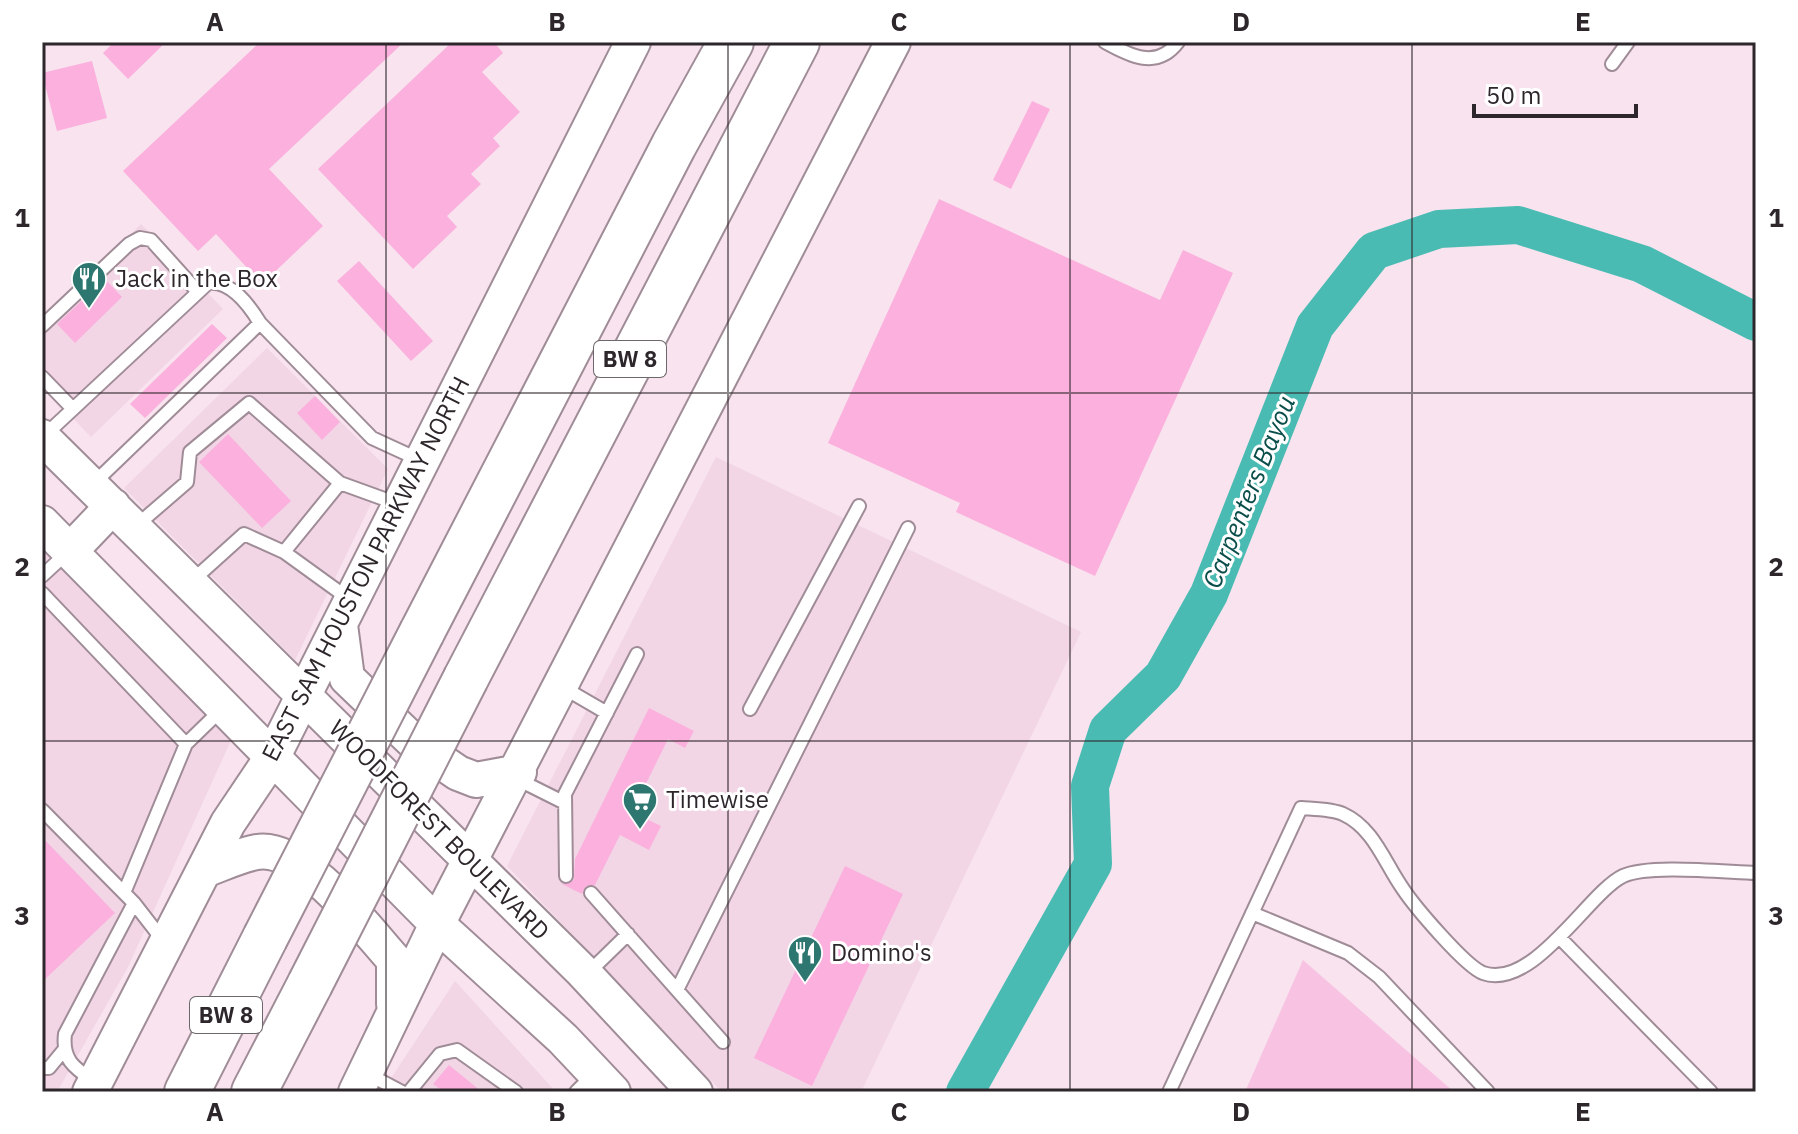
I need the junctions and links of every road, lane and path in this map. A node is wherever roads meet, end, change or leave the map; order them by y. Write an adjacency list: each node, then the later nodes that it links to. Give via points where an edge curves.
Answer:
1 (633, 42): 15 (main road, EAST SAM HOUSTON PARKWAY NORTH)
2 (731, 42): 60 (highway, BW 8, bridge)
3 (797, 42): 61 (highway, BW 8, bridge)
4 (893, 42): 29 (main road)
5 (1105, 42): 6 (lane, via 1129,56 1152,60 1165,56)
6 (1178, 42)
7 (1628, 42): 8 (lane)
8 (1612, 64)
9 (197, 291): 10 (lane, via 219,282); 11 (lane, via 151,240 140,238); 13 (lane)
10 (260, 323): 15 (lane, via 372,438); 18 (lane)
11 (42, 326)
12 (42, 377): 13 (lane)
13 (73, 409): 14 (lane)
14 (42, 437): 18 (main road, WOODFOREST BOULEVARD)
15 (422, 461): 17 (main road, EAST SAM HOUSTON PARKWAY NORTH)
16 (340, 483): 17 (lane); 18 (lane, via 249,403 190,452 187,482); 23 (lane)
17 (401, 505): 27 (main road, EAST SAM HOUSTON PARKWAY NORTH)
18 (113, 506): 22 (main road); 25 (main road, WOODFOREST BOULEVARD)
19 (859, 506): 32 (lane)
20 (42, 523): 22 (main road)
21 (908, 528): 52 (lane)
22 (70, 551): 24 (lane); 31 (main road)
23 (284, 552): 25 (lane, via 244,534); 27 (lane)
24 (42, 576)
25 (190, 583): 30 (main road, WOODFOREST BOULEVARD)
26 (42, 593): 34 (lane)
27 (346, 613): 30 (main road, EAST SAM HOUSTON PARKWAY NORTH); 36 (main road, via 347,678 417,745 476,780)
28 (637, 654): 33 (lane)
29 (561, 686): 33 (lane); 36 (main road)
30 (304, 695): 35 (main road, EAST SAM HOUSTON PARKWAY NORTH); 39 (main road, WOODFOREST BOULEVARD)
31 (224, 706): 34 (lane); 35 (main road)
32 (750, 709)
33 (607, 713): 37 (lane)
34 (186, 744): 43 (lane)
35 (273, 756): 40 (main road, EAST SAM HOUSTON PARKWAY NORTH); 47 (main road)
36 (517, 775): 37 (lane); 39 (main road)
37 (565, 803): 42 (lane)
38 (42, 810): 43 (lane)
39 (470, 862): 47 (main road); 51 (main road, WOODFOREST BOULEVARD)
40 (204, 870): 50 (main road, EAST SAM HOUSTON PARKWAY NORTH); 53 (main road, via 260,851 290,858 336,896 394,960)
41 (1756, 873): 49 (lane, via 1641,871 1620,877)
42 (566, 876)
43 (124, 893): 45 (lane)
44 (591, 893): 48 (lane)
45 (134, 903): 50 (lane); 55 (lane, via 65,1034)
46 (1252, 913): 49 (lane, via 1301,808 1343,814 1375,840 1403,889 1481,973 1515,970); 66 (lane); 67 (lane, via 1348,953 1379,977)
47 (437, 924): 53 (main road); 58 (main road, via 563,1039)
48 (628, 934): 51 (lane); 52 (lane)
49 (1560, 938): 68 (lane)
50 (166, 944): 59 (main road, EAST SAM HOUSTON PARKWAY NORTH)
51 (586, 976): 65 (main road, WOODFOREST BOULEVARD)
52 (677, 990): 54 (lane)
53 (393, 1017): 57 (main road)
54 (723, 1042)
55 (63, 1051): 56 (lane, via 49,1068); 59 (lane)
56 (42, 1068)
57 (361, 1082): 62 (lane)
58 (595, 1086)
59 (93, 1087)
60 (187, 1092)
61 (254, 1092)
62 (402, 1092)
63 (409, 1092): 64 (lane, via 440,1054 457,1050)
64 (516, 1092)
65 (695, 1092)
66 (1169, 1092)
67 (1488, 1092)
68 (1711, 1092)

